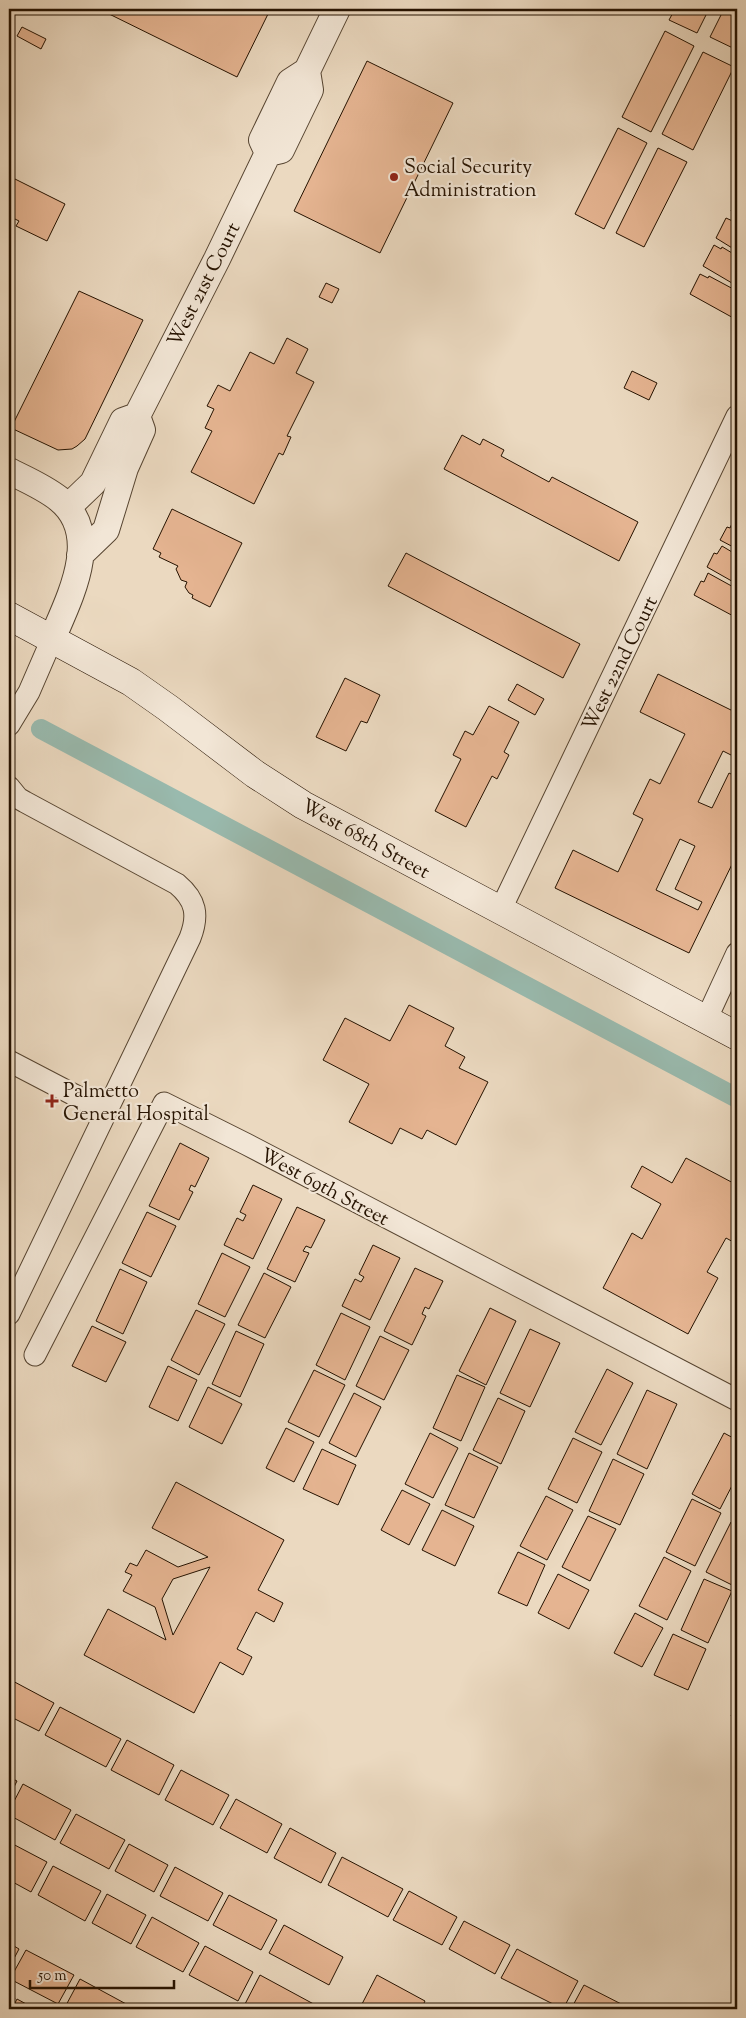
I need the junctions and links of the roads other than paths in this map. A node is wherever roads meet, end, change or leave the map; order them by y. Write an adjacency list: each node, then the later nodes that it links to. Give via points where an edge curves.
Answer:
1 (337, 9): 2 (street, West 21st Court, via 307,71 290,82 262,140 268,153)
2 (137, 416): 5 (street, West 21st Court, via 123,421 93,483); 6 (street, West 21st Court, via 142,430 125,468 106,530)
3 (737, 416): 11 (street, West 22nd Court)
4 (9, 470): 5 (street, via 49,492)
5 (68, 507): 6 (street, via 80,529)
6 (80, 554): 8 (street, via 72,589)
7 (9, 616): 8 (main road, West 68th Street)
8 (52, 639): 9 (street, via 29,692); 11 (main road, West 68th Street, via 131,682 255,774 303,805)
9 (9, 725)
10 (9, 787): 16 (street, via 25,802 178,884 194,908 190,938)
11 (500, 911): 13 (main road, West 68th Street)
12 (737, 953): 13 (street)
13 (706, 1020): 14 (main road, West 68th Street)
14 (737, 1036)
15 (9, 1061): 16 (street)
16 (105, 1111): 17 (street)
17 (9, 1314)
18 (35, 1355): 19 (street, West 69th Street, via 164,1103)
19 (737, 1400)

